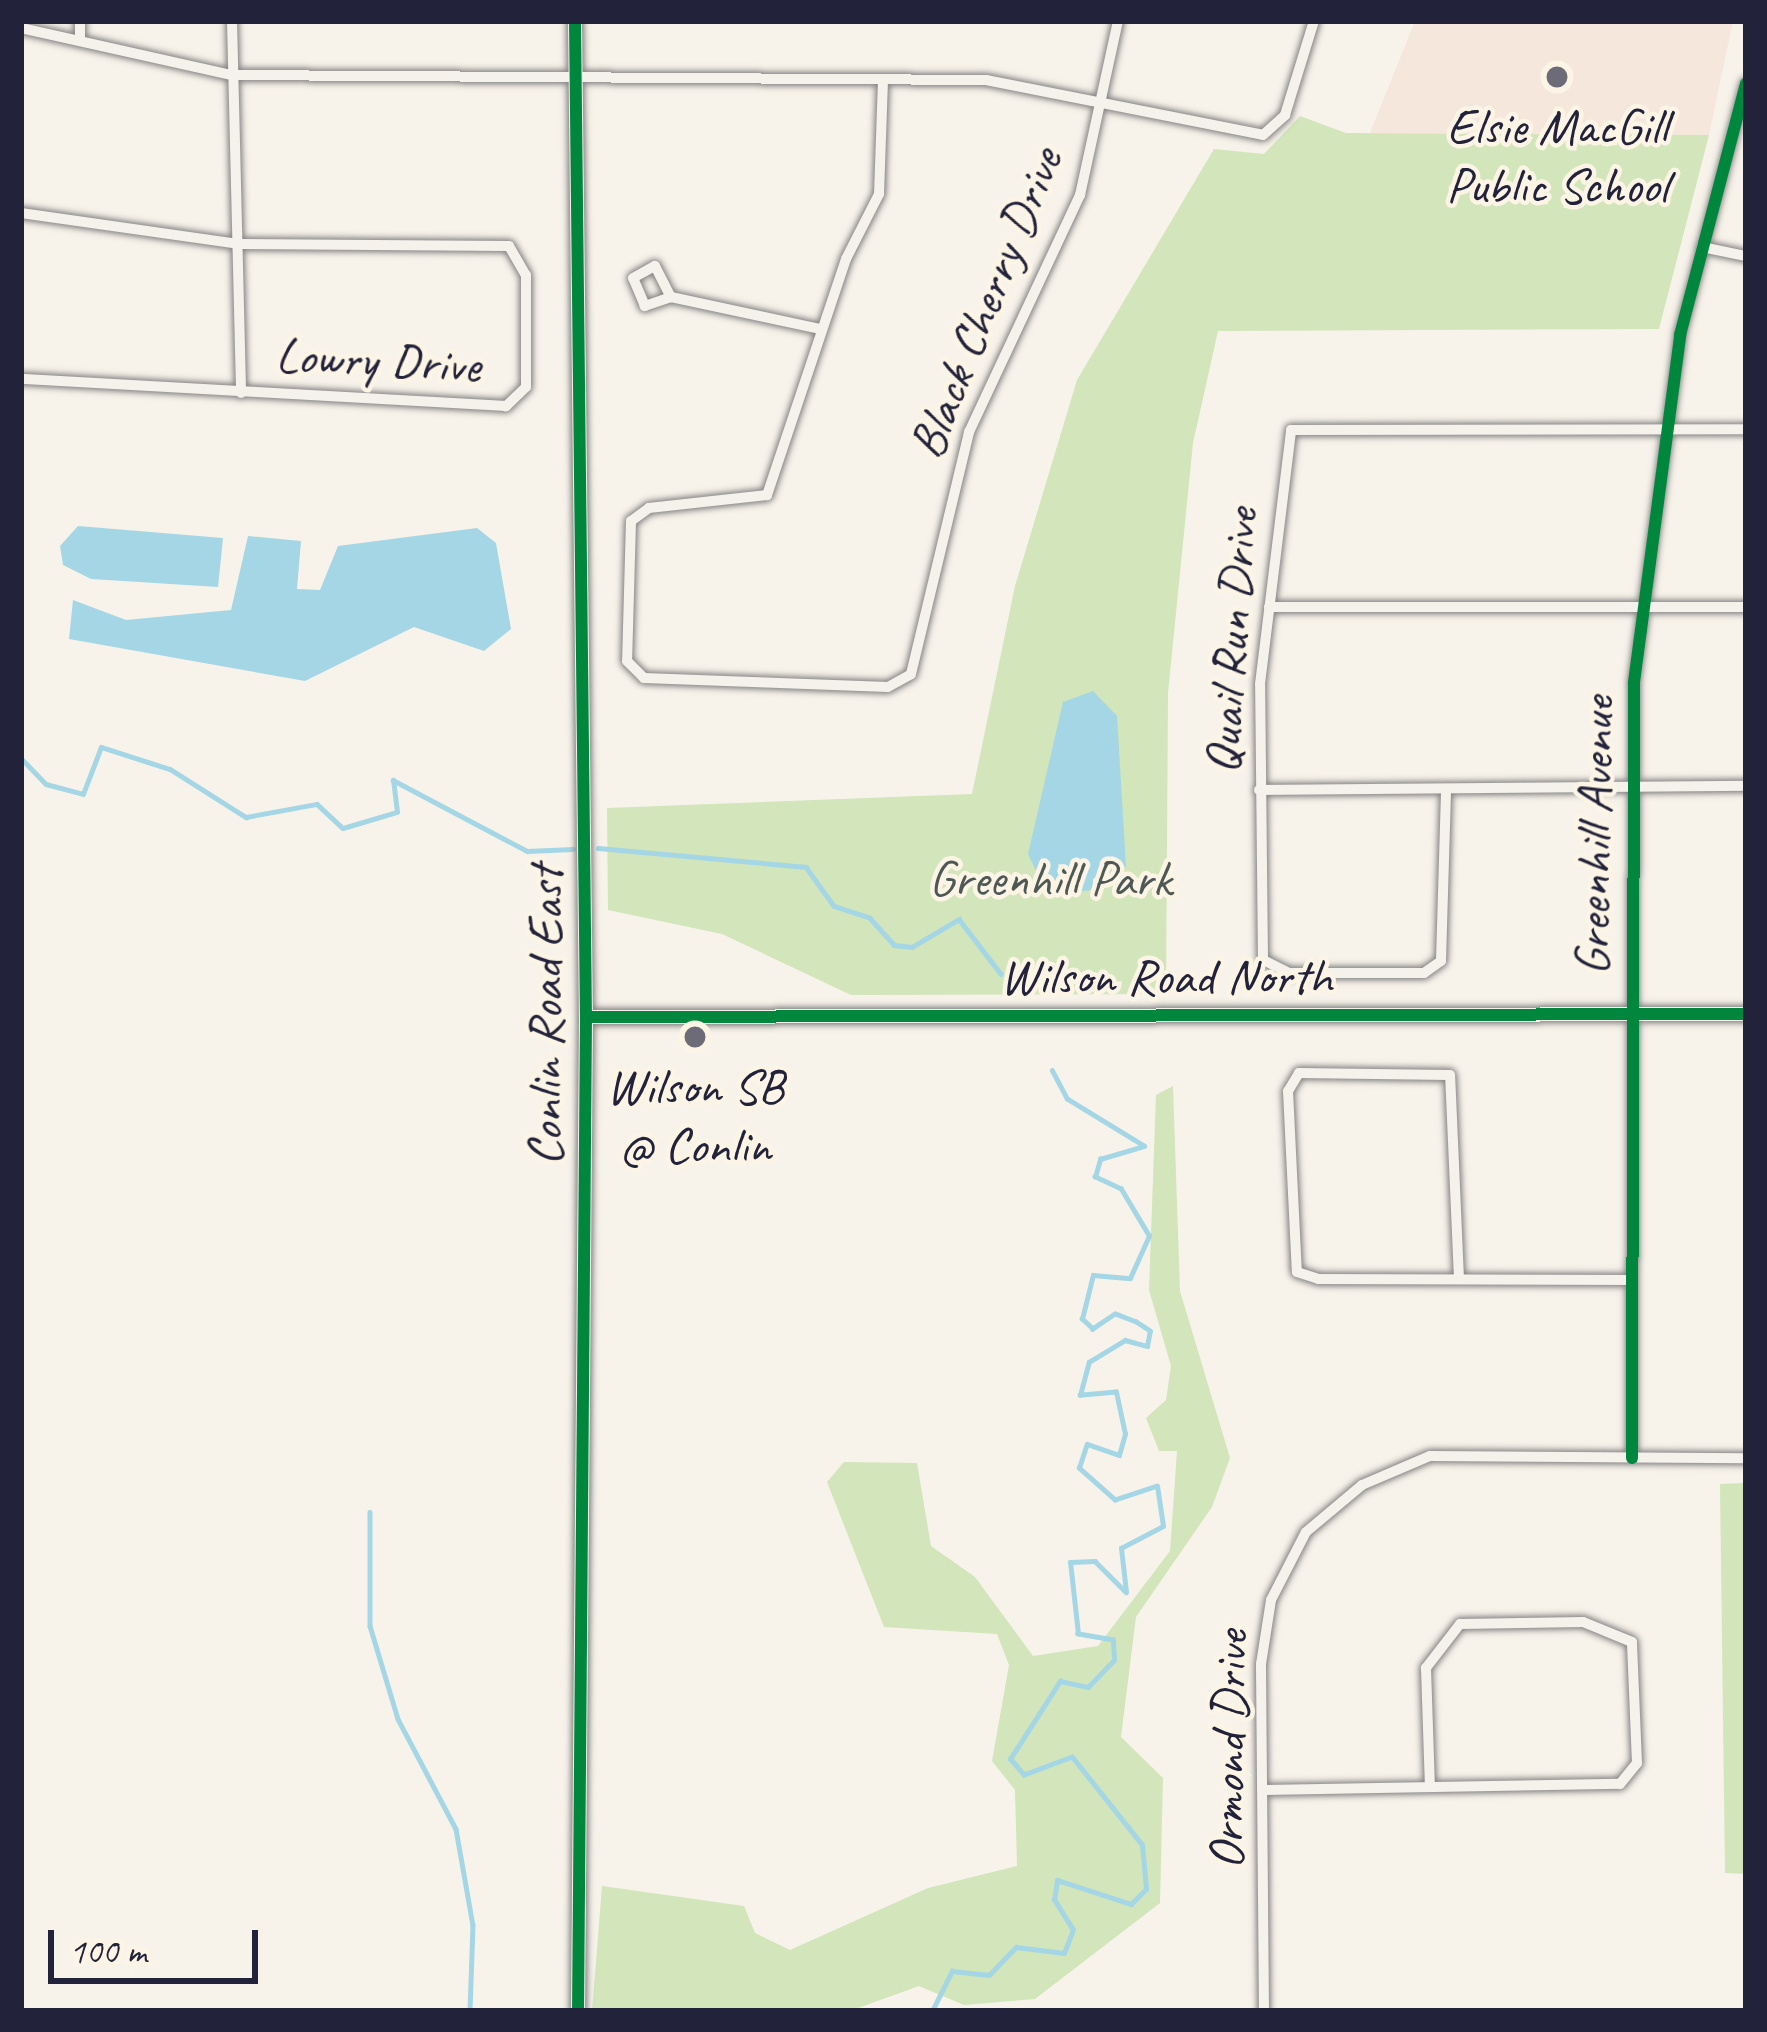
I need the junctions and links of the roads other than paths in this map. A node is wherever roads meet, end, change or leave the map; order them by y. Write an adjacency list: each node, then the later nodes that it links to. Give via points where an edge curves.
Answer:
1 (80, 21): 7 (street)
2 (232, 21): 8 (street)
3 (575, 21): 10 (street, Conlin Road East)
4 (1118, 21): 12 (street, Black Cherry Drive)
5 (1314, 21): 12 (street, via 1271,132)
6 (21, 28): 7 (street)
7 (80, 41): 8 (street)
8 (232, 75): 10 (street); 14 (street)
9 (884, 80): 10 (street); 12 (street, via 986,80); 18 (street, Black Cherry Drive, via 879,194)
10 (574, 83): 32 (street, Conlin Road East)
11 (1746, 83): 15 (street, Greenhill Avenue)
12 (1101, 103): 18 (street, Black Cherry Drive, via 1080,195 969,432 911,674 888,687 644,678 627,661 631,521 649,508 766,495)
13 (21, 213): 14 (street, Lowry Drive)
14 (240, 244): 20 (street); 20 (street, Lowry Drive, via 499,245 526,275 526,386 506,406)
15 (1702, 247): 16 (street); 21 (street, Greenhill Avenue)
16 (1746, 256)
17 (671, 297): 18 (street)
18 (820, 329)
19 (21, 379): 20 (street, Lowry Drive)
20 (241, 393)
21 (1668, 427): 22 (street, Quail Run Drive); 23 (street, Quail Run Drive, via 1299,425 1282,452); 24 (street, Greenhill Avenue)
22 (1746, 429)
23 (1269, 607): 24 (street); 28 (street, Quail Run Drive)
24 (1644, 607): 25 (street); 26 (street, Greenhill Avenue)
25 (1746, 607)
26 (1632, 785): 27 (street); 29 (street); 30 (street, Greenhill Avenue)
27 (1746, 785)
28 (1259, 790): 29 (street); 29 (street, Quail Run Drive, via 1259,946 1289,973 1424,973 1441,961)
29 (1446, 792)
30 (1631, 1014): 31 (street, Wilson Road North); 32 (street, Wilson Road North); 34 (street, Greenhill Avenue)
31 (1746, 1014)
32 (586, 1017): 39 (street, Conlin Road East)
33 (1459, 1279): 33 (street, via 1450,1075 1299,1072 1288,1091 1297,1272); 34 (street)
34 (1629, 1280): 35 (street, Greenhill Avenue)
35 (1632, 1458): 36 (street, Ormond Drive); 38 (street, Ormond Drive, via 1430,1456 1333,1505 1271,1600)
36 (1746, 1458)
37 (1430, 1787): 37 (street, via 1620,1784 1637,1763 1632,1642 1582,1622 1460,1624 1426,1668); 38 (street)
38 (1264, 1790): 40 (street, Ormond Drive)
39 (578, 2011)
40 (1264, 2011)

